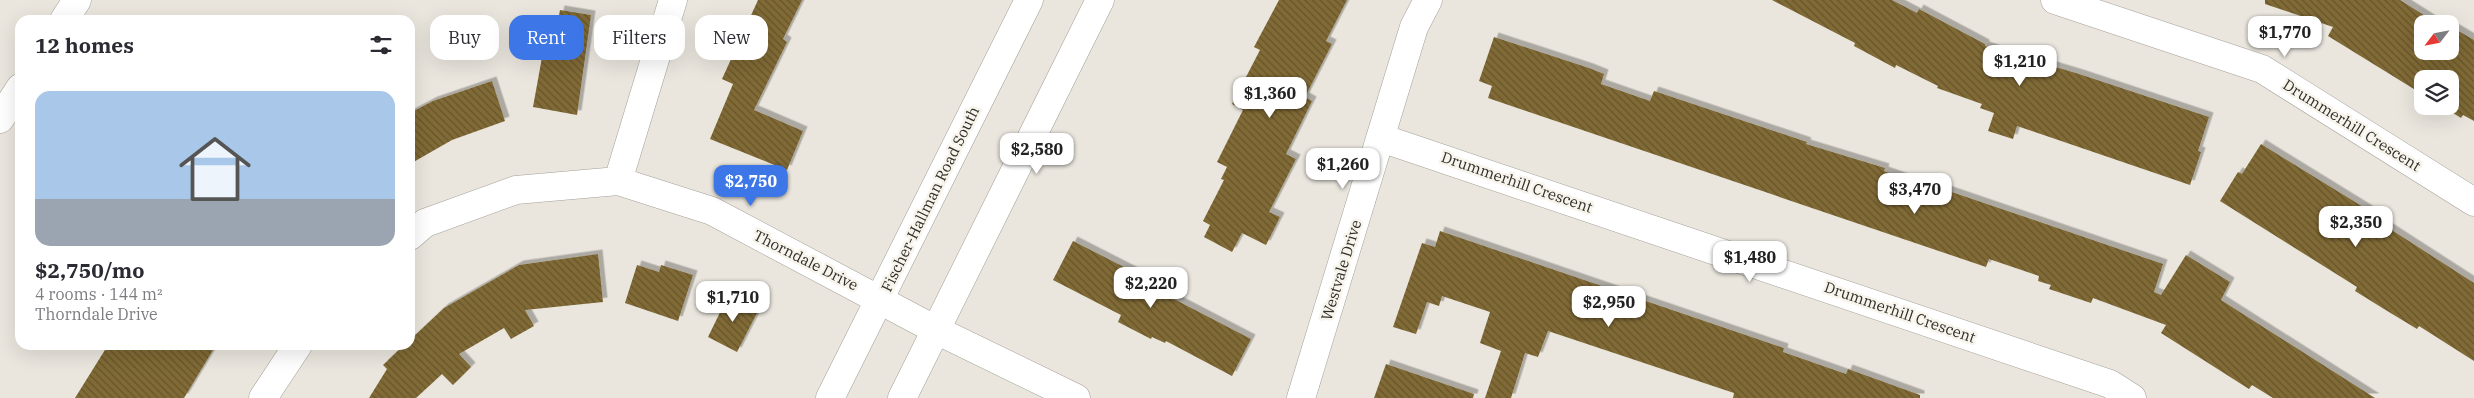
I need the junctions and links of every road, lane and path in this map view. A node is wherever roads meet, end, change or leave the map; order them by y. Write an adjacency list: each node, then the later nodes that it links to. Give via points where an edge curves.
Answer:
1 (77, 0): 7 (street)
2 (673, 0): 11 (street)
3 (1029, 0): 14 (street, Fischer-Hallman Road South)
4 (1100, 0): 15 (street)
5 (1428, 0): 10 (street, Westvale Drive, via 1414,27)
6 (2055, 0): 12 (street, Drummerhill Crescent, via 2262,69)
7 (67, 15)
8 (15, 96): 9 (street)
9 (0, 119)
10 (1381, 138): 21 (street, Westvale Drive); 22 (street, Drummerhill Crescent, via 2110,384)
11 (618, 181): 13 (street, Thorndale Drive, via 516,190 425,223); 14 (street, Thorndale Drive, via 712,211)
12 (2474, 202)
13 (415, 232)
14 (881, 299): 15 (street, Thorndale Drive); 18 (street, Fischer-Hallman Road South)
15 (936, 330): 19 (street); 20 (street, Thorndale Drive)
16 (295, 350): 17 (street)
17 (263, 398)
18 (830, 398)
19 (902, 398)
20 (1076, 398)
21 (1301, 398)
22 (2132, 398)

